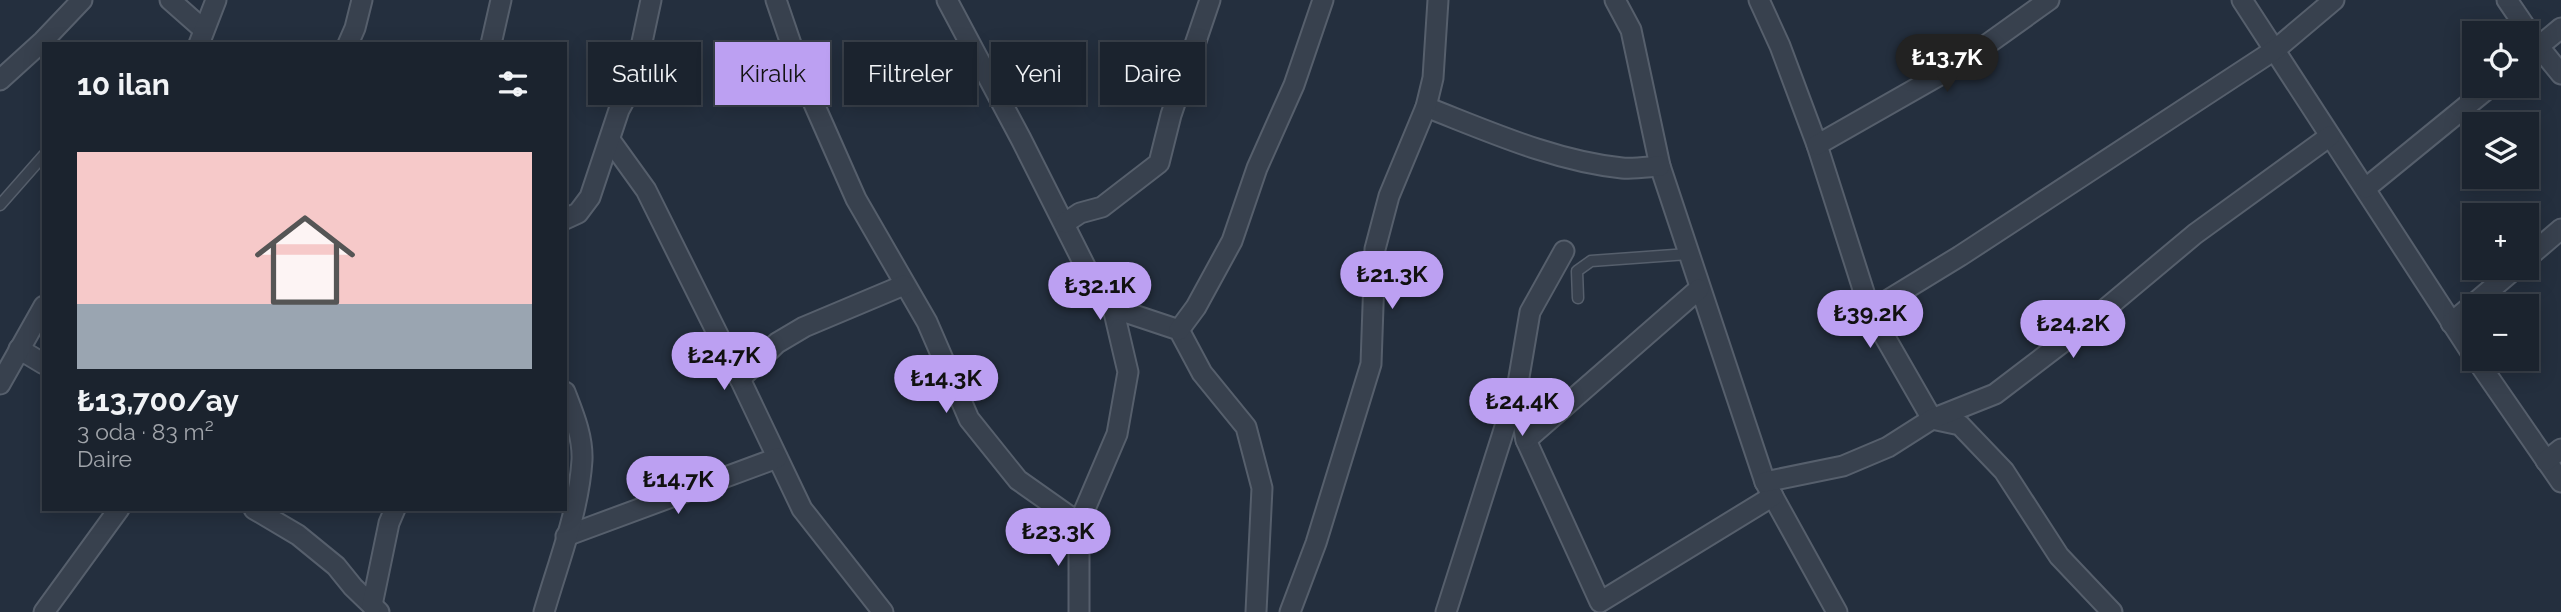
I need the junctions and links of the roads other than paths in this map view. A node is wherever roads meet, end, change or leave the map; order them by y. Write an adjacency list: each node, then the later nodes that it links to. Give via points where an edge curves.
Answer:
1 (82, 0): 27 (street)
2 (170, 0): 20 (street)
3 (216, 0): 20 (street)
4 (362, 0): 21 (street)
5 (501, 0): 22 (street)
6 (651, 0): 31 (street, via 633,84)
7 (776, 0): 44 (street, via 803,79 856,199)
8 (947, 0): 38 (street)
9 (1210, 0): 38 (street, via 1159,163 1102,207)
10 (1322, 0): 51 (street, via 1294,85 1257,168 1232,241)
11 (1438, 0): 29 (street, via 1433,78)
12 (1615, 0): 34 (street, via 1631,30)
13 (1759, 0): 32 (street)
14 (2049, 0): 32 (street, via 1961,63)
15 (2242, 0): 24 (street)
16 (2334, 0): 24 (street)
17 (2507, 0): 18 (street)
18 (2518, 21)
19 (2561, 29): 23 (street)
20 (202, 37)
21 (349, 42)
22 (491, 42)
23 (2539, 47)
24 (2276, 49): 30 (street); 49 (street)
25 (2539, 57): 26 (street)
26 (2561, 74)
27 (0, 80)
28 (2476, 98): 35 (street)
29 (1426, 107): 34 (street, via 1582,161 1624,168); 77 (street, via 1389,196 1375,249 1371,364)
30 (2330, 136): 35 (street); 60 (street, via 2195,234 1995,394)
31 (610, 140): 37 (street, via 590,197 578,213); 56 (street, via 646,190)
32 (1817, 145): 49 (street)
33 (42, 157): 36 (lane)
34 (1660, 166): 42 (street)
35 (2366, 188): 50 (street)
36 (0, 205)
37 (567, 218)
38 (1065, 223): 47 (street, via 1087,270)
39 (2561, 229): 40 (street)
40 (2539, 248)
41 (1564, 251): 58 (street, via 1530,312)
42 (1688, 254): 45 (street); 46 (lane, via 1591,261 1577,271)
43 (2502, 280): 50 (street)
44 (904, 285): 56 (street, via 777,342); 69 (street, via 927,322 969,419 1018,480)
45 (1699, 289): 61 (street); 65 (street)
46 (1578, 298)
47 (1113, 308): 51 (street); 69 (street, via 1128,372 1117,435)
48 (42, 309): 53 (street)
49 (1870, 311): 60 (street)
50 (2451, 323): 52 (street)
51 (1179, 330): 76 (street, via 1202,373 1246,427 1262,488)
52 (2462, 339)
53 (19, 349): 54 (street); 57 (street)
54 (42, 363)
55 (2485, 371): 62 (street)
56 (740, 379): 63 (street)
57 (0, 384)
58 (1517, 389): 61 (street); 78 (street)
59 (567, 398): 70 (street, via 582,458)
60 (1932, 419): 65 (street, via 1888,447); 80 (street, via 1960,425 2004,471 2059,556)
61 (1527, 440): 65 (street, via 1600,602)
62 (2553, 455): 64 (street)
63 (777, 458): 70 (street); 74 (street, via 802,509)
64 (2561, 482)
65 (1769, 489): 79 (street)
66 (118, 511): 72 (street)
67 (257, 511): 71 (street, via 337,566)
68 (394, 511): 71 (street, via 388,523)
69 (1079, 523): 75 (street)
70 (566, 536): 73 (street)
71 (376, 608)
72 (44, 612)
73 (544, 612)
74 (883, 612)
75 (1079, 612)
76 (1256, 612)
77 (1290, 612)
78 (1446, 612)
79 (1837, 612)
80 (2112, 612)

